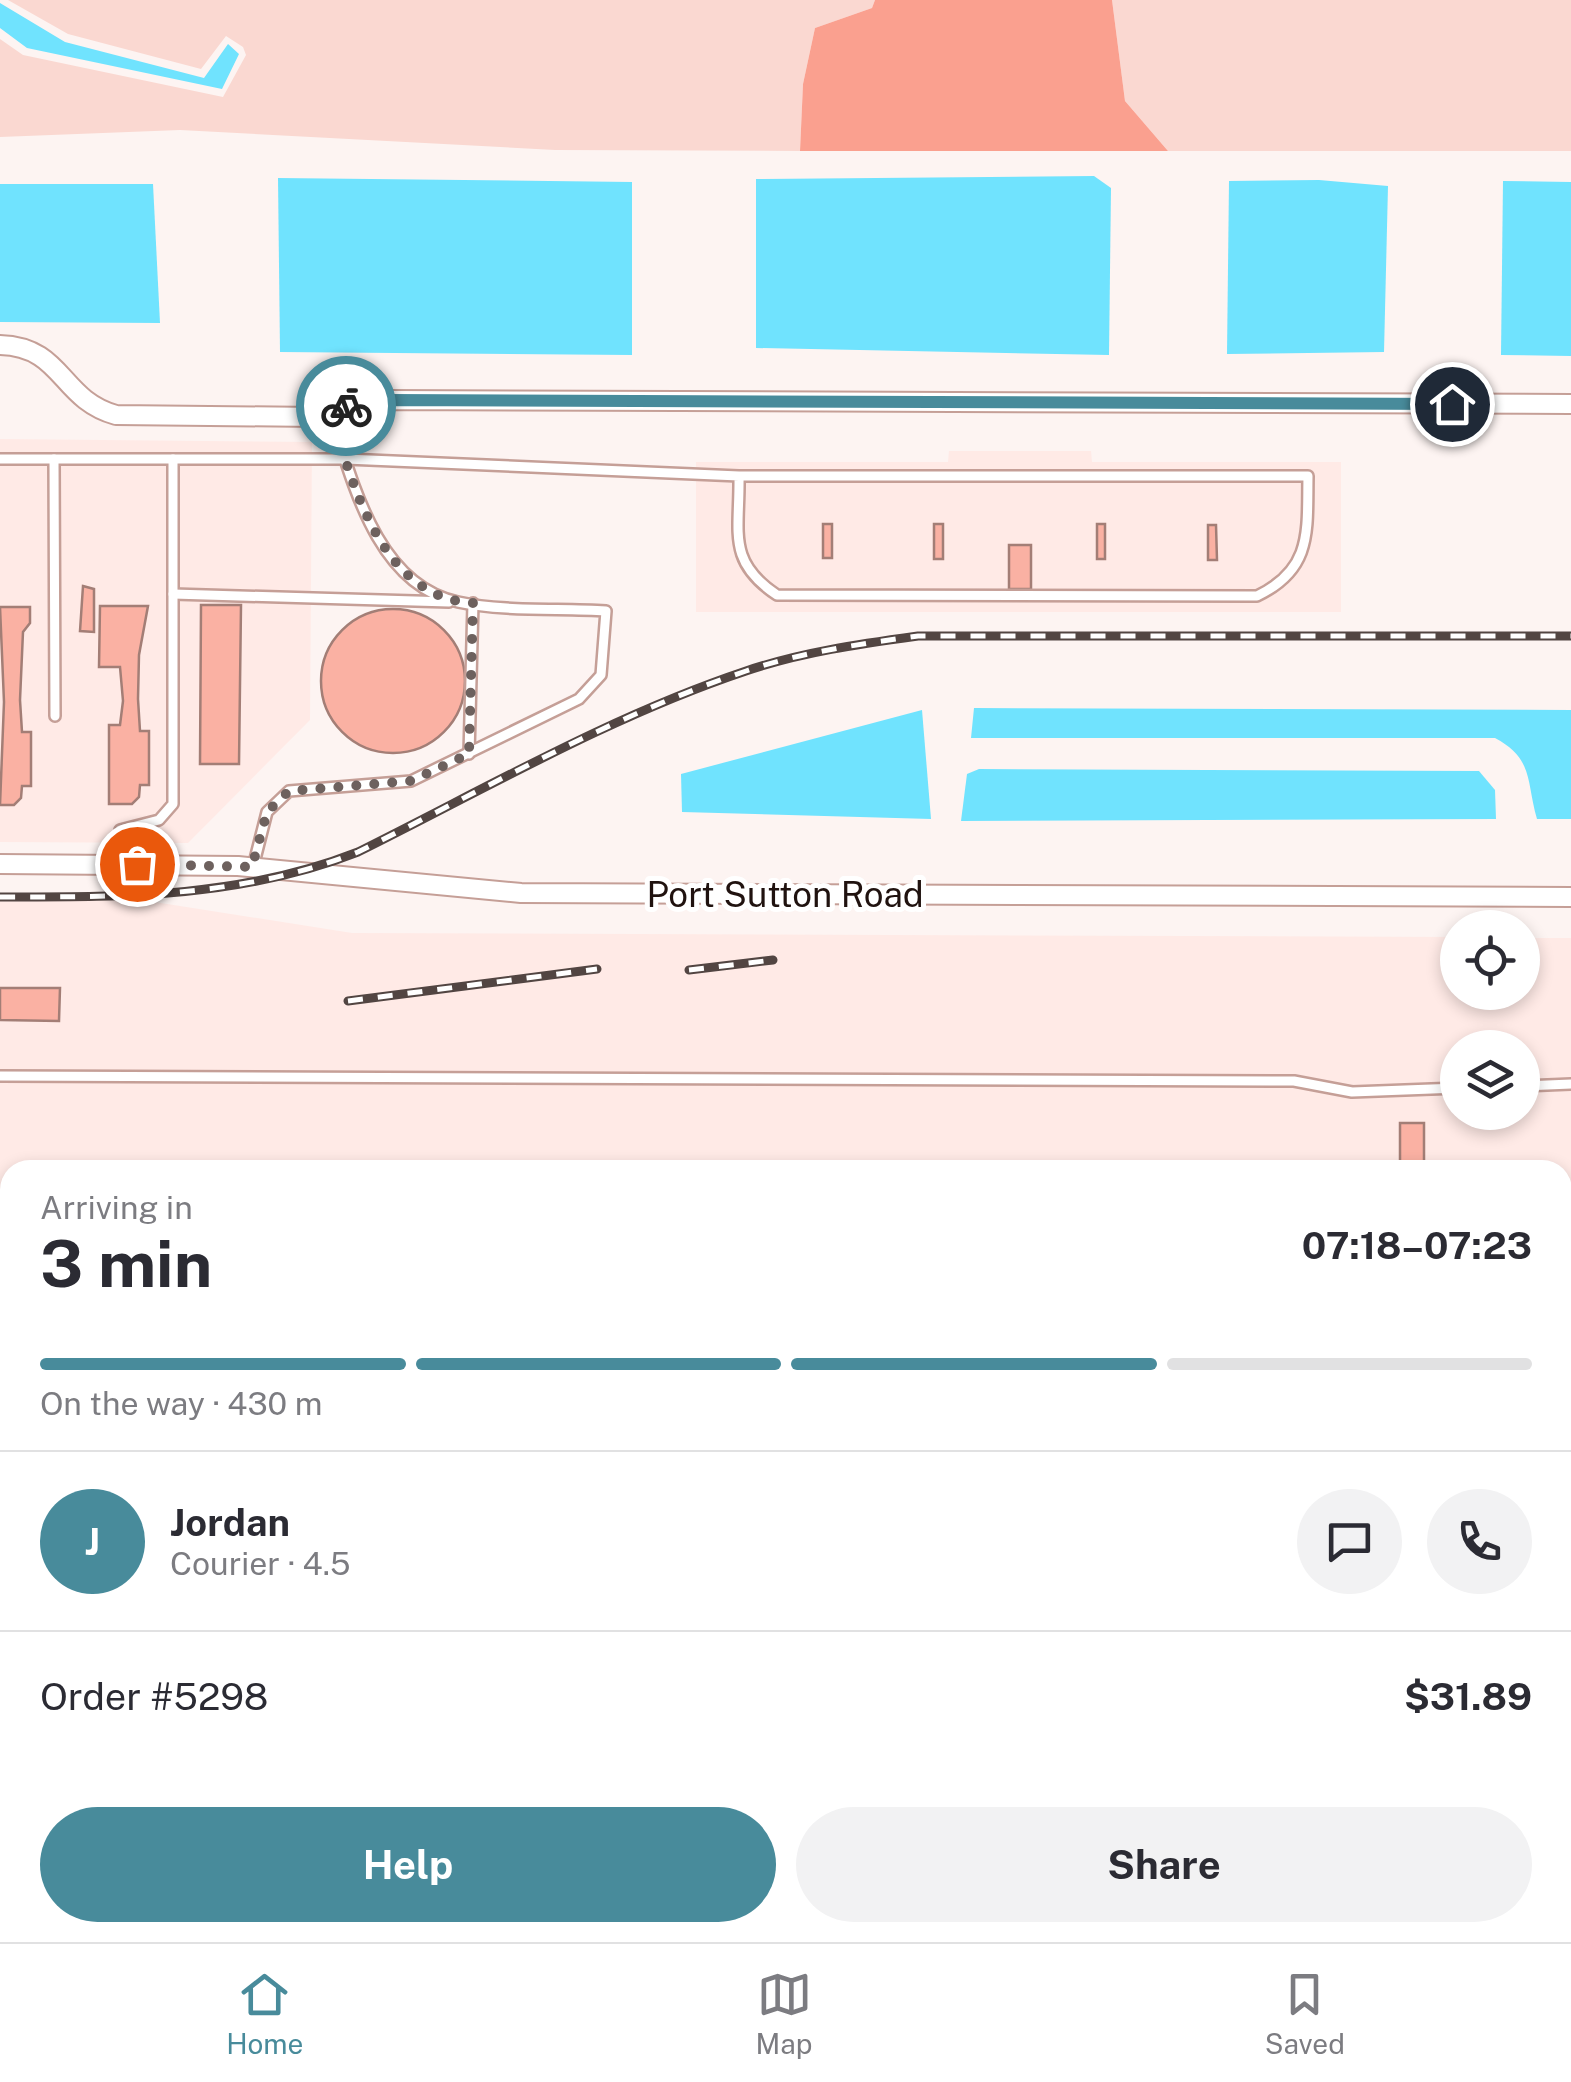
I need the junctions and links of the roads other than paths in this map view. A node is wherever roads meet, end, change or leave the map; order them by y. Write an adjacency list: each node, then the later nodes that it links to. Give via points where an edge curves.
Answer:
1 (0, 345): 3 (street, via 40,352 92,408 116,414 265,418)
2 (1571, 404): 3 (street, via 386,400)
3 (330, 412): 7 (lane)
4 (0, 459): 5 (lane)
5 (54, 460): 6 (lane); 12 (lane)
6 (174, 460): 7 (lane); 9 (lane)
7 (346, 460): 8 (lane); 10 (lane, via 358,498 398,566 424,589)
8 (739, 476): 8 (lane, via 740,560 751,578 777,595 1257,596 1285,582 1308,526 1308,476)
9 (174, 594): 10 (lane); 14 (lane, via 174,804 159,820)
10 (457, 602): 11 (lane)
11 (473, 603): 13 (lane); 13 (lane, via 606,611 601,675 579,699)
12 (55, 716)
13 (469, 754): 16 (lane, via 411,781 289,791 267,812)
14 (120, 830)
15 (0, 864): 16 (street, Port Sutton Road)
16 (252, 867): 17 (street, Port Sutton Road, via 539,893)
17 (1571, 897)
18 (0, 1076): 21 (lane, via 1294,1080 1352,1092)
19 (1571, 1084): 20 (lane)
20 (1540, 1085)
21 (1440, 1089)

